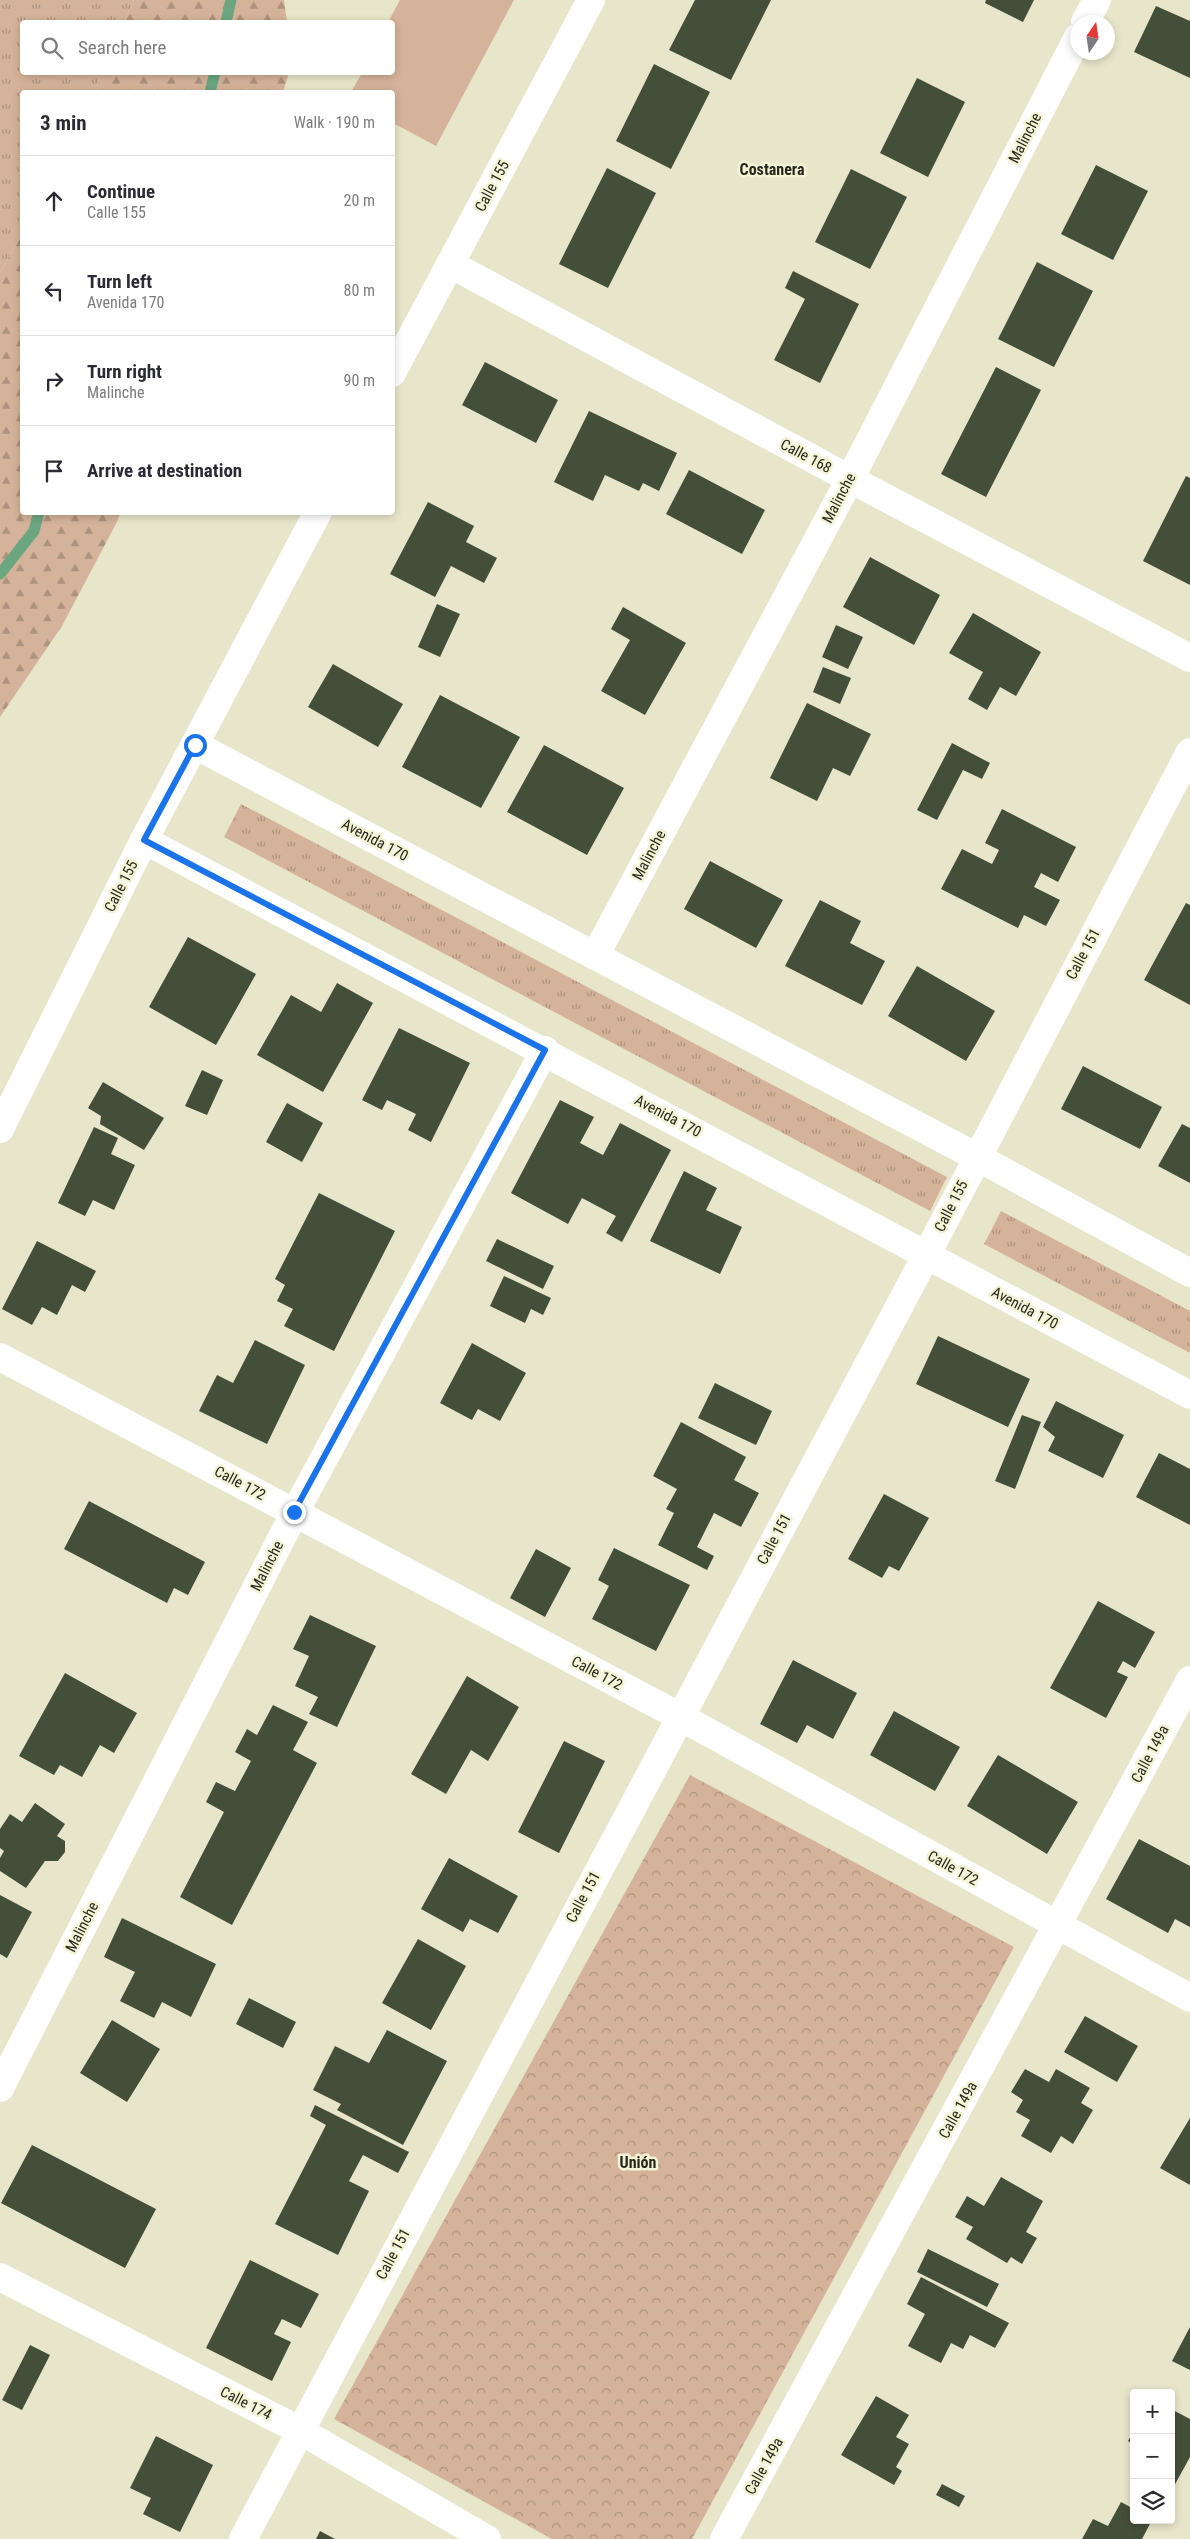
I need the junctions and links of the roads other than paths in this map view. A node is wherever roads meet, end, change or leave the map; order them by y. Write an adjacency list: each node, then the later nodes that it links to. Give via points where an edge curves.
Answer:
1 (591, 0): 5 (street, Calle 155)
2 (1097, 0): 3 (street)
3 (1089, 15)
4 (1070, 53): 7 (street, Malinche)
5 (450, 264): 6 (street, Calle 155); 7 (street, Calle 168)
6 (395, 367)
7 (850, 480): 9 (street, Calle 168); 13 (street, Malinche)
8 (316, 515): 10 (street, Calle 155)
9 (1190, 658)
10 (195, 745): 12 (street, Calle 155); 13 (street, Avenida 170)
11 (1190, 752): 16 (street, Calle 151)
12 (144, 840): 14 (street, Avenida 170); 15 (street, Calle 155)
13 (595, 956): 16 (street, Avenida 170)
14 (545, 1050): 17 (street, Avenida 170); 21 (street, Malinche)
15 (0, 1129)
16 (976, 1157): 17 (street, Calle 155); 18 (street, Avenida 170)
17 (926, 1256): 20 (street, Avenida 170); 23 (street, Calle 151)
18 (1190, 1273)
19 (0, 1357): 21 (street, Calle 172)
20 (1190, 1395)
21 (294, 1512): 23 (street, Calle 172); 26 (street, Malinche)
22 (1190, 1680): 24 (street, Calle 149a)
23 (679, 1716): 24 (street, Calle 172); 28 (street, Calle 151)
24 (1058, 1926): 25 (street, Calle 172); 31 (street, Calle 149a)
25 (1190, 1998)
26 (0, 2088)
27 (0, 2277): 28 (street, Calle 174)
28 (299, 2430): 29 (street, Calle 151); 30 (street, Calle 174)
29 (243, 2539)
30 (487, 2539)
31 (724, 2539)

